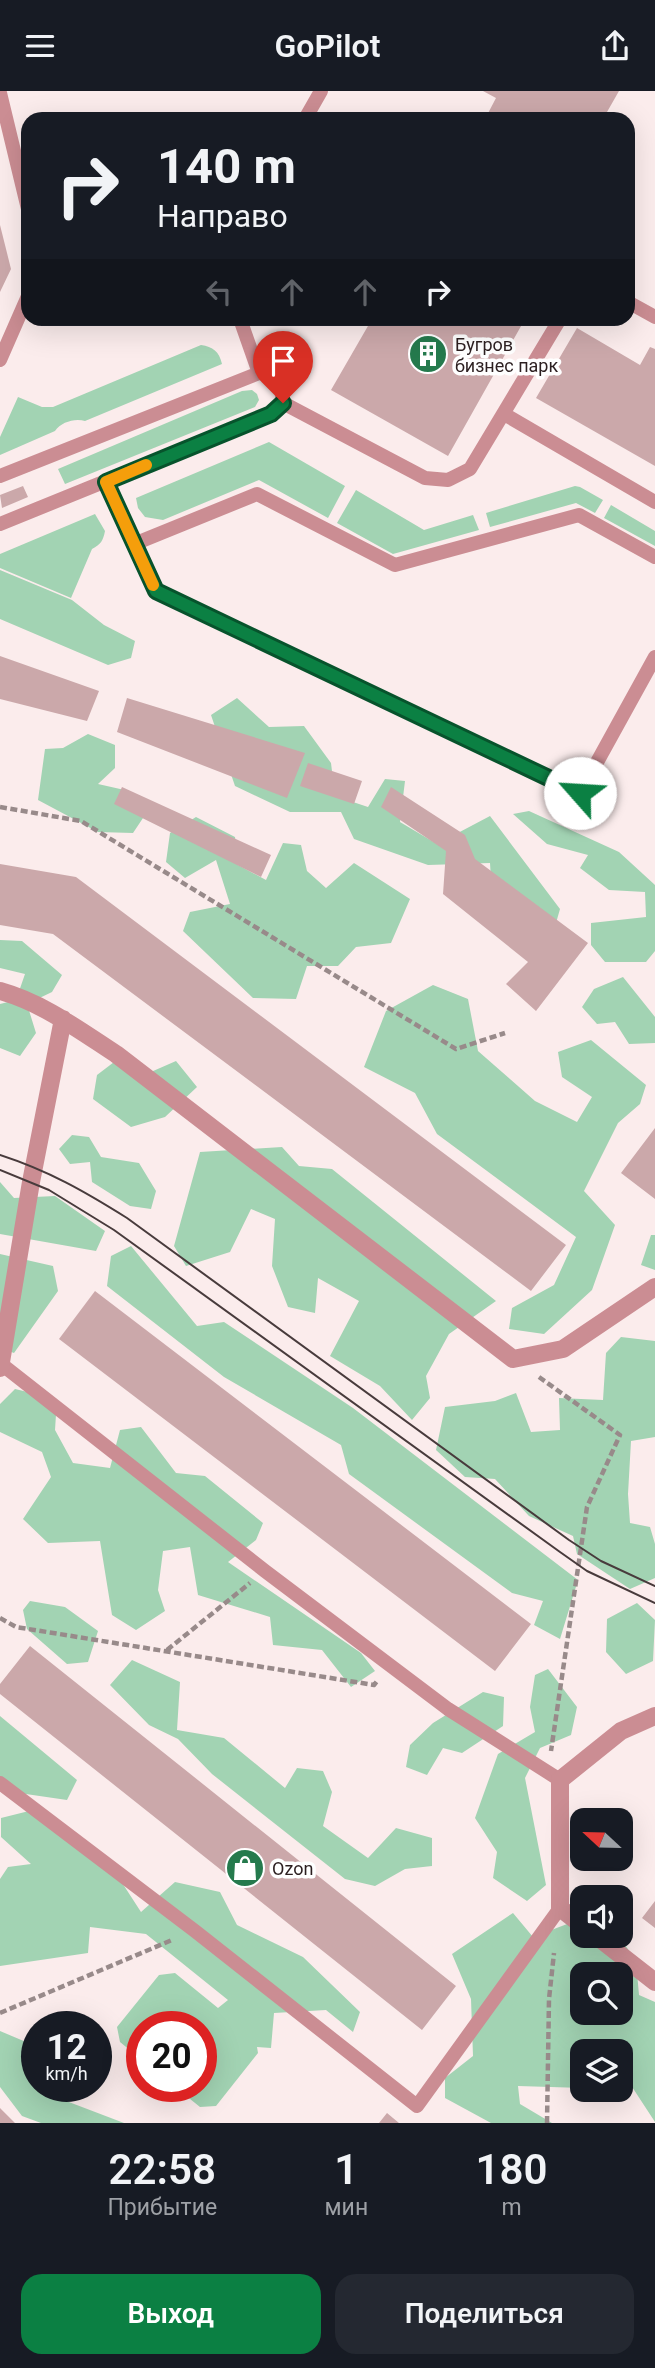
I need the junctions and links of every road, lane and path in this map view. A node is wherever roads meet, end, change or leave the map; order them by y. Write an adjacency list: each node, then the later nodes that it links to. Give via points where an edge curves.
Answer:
1 (321, 91): 3 (lane)
2 (0, 93): 4 (lane)
3 (309, 112)
4 (21, 180)
5 (635, 306): 7 (lane)
6 (21, 312): 10 (lane)
7 (655, 317)
8 (241, 326): 11 (lane)
9 (556, 326): 13 (lane)
10 (0, 361)
11 (252, 376): 12 (lane, via 273,376); 14 (lane)
12 (283, 403): 13 (lane, via 425,478 448,480 470,469); 15 (lane, via 271,414)
13 (503, 414): 16 (lane)
14 (0, 476)
15 (106, 482): 17 (lane); 18 (lane)
16 (655, 502)
17 (0, 524)
18 (134, 544): 19 (lane, via 257,494 395,565 579,515); 20 (lane, via 156,591 580,793)
19 (655, 557)
20 (655, 657)
21 (0, 807): 24 (path, via 80,821 456,1049)
22 (0, 991): 23 (street)
23 (63, 1019): 26 (street, via 116,1054); 27 (street)
24 (505, 1033)
25 (655, 1287): 26 (street, via 563,1349)
26 (513, 1359): 33 (path, via 620,1435 587,1507)
27 (0, 1365): 28 (lane)
28 (265, 1571): 30 (path); 31 (lane)
29 (0, 1618): 30 (path, via 16,1627)
30 (166, 1650): 31 (path, via 374,1685)
31 (388, 1664): 33 (lane, via 447,1709)
32 (655, 1716): 33 (street, via 621,1731)
33 (554, 1776): 35 (street)
34 (0, 1783): 37 (lane)
35 (560, 1908): 36 (street); 37 (lane, via 417,2106)
36 (570, 1916)
37 (195, 1930): 41 (path)
38 (555, 1947): 42 (path, via 549,1999)
39 (612, 1948): 40 (street)
40 (655, 1982)
41 (0, 2013)
42 (547, 2123)

